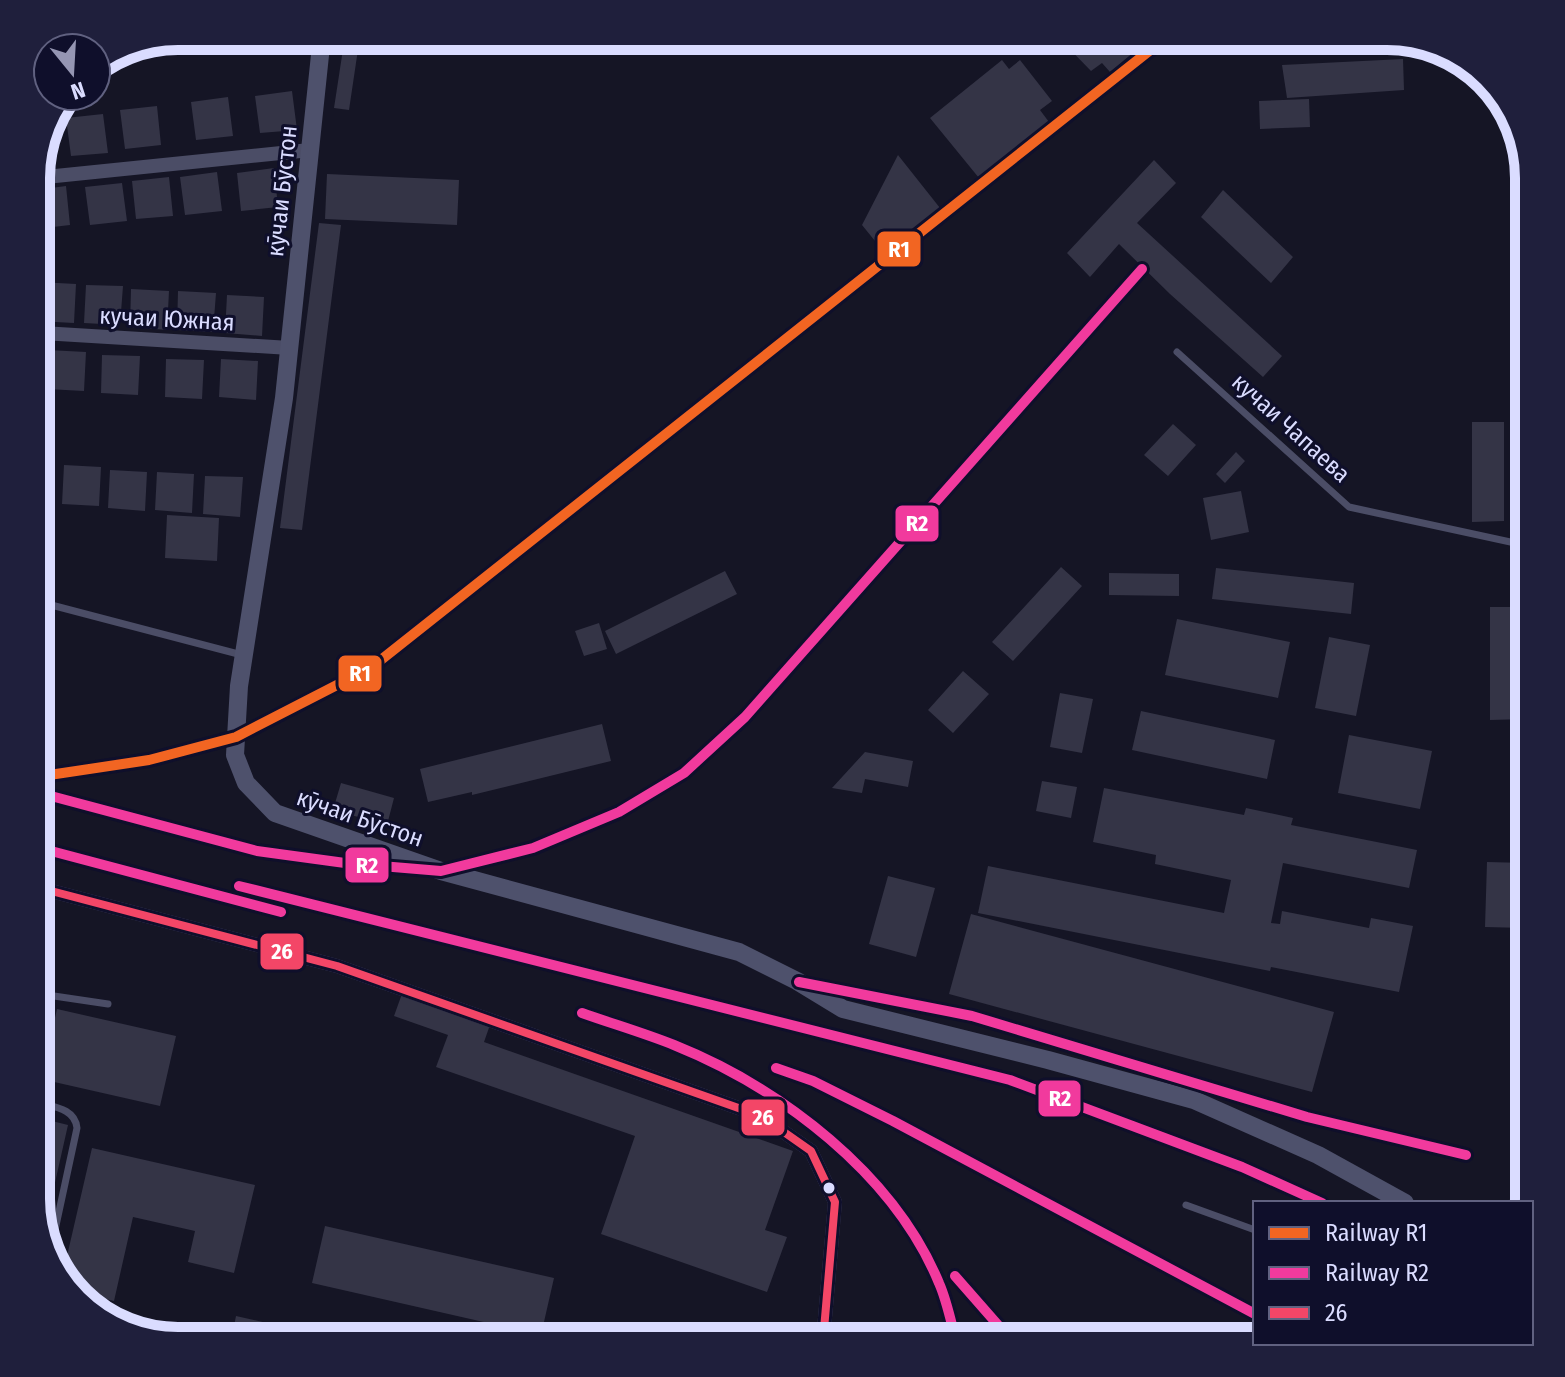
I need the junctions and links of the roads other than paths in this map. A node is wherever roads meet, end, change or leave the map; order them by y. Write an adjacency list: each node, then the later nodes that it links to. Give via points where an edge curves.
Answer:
1 (321, 50): 2 (main road, кӯчаи Бӯстон)
2 (310, 150): 3 (street); 5 (main road, кӯчаи Бӯстон)
3 (50, 177)
4 (50, 333): 5 (street, кучаи Южная)
5 (290, 348): 9 (main road, кӯчаи Бӯстон)
6 (1177, 352): 7 (lane, кучаи Чапаева, via 1349,507)
7 (1515, 543)
8 (50, 605): 9 (lane)
9 (244, 656): 14 (main road, кӯчаи Бӯстон, via 235,755 246,783 275,813 441,871 739,952 843,1009 1194,1100 1318,1155)
10 (50, 891): 18 (street, via 337,966 761,1116 811,1151 835,1202)
11 (50, 998): 12 (lane)
12 (108, 1004)
13 (50, 1106): 17 (lane, via 71,1112 77,1128)
14 (1401, 1201)
15 (1186, 1205): 16 (lane)
16 (1253, 1229)
17 (54, 1233)
18 (824, 1327)

